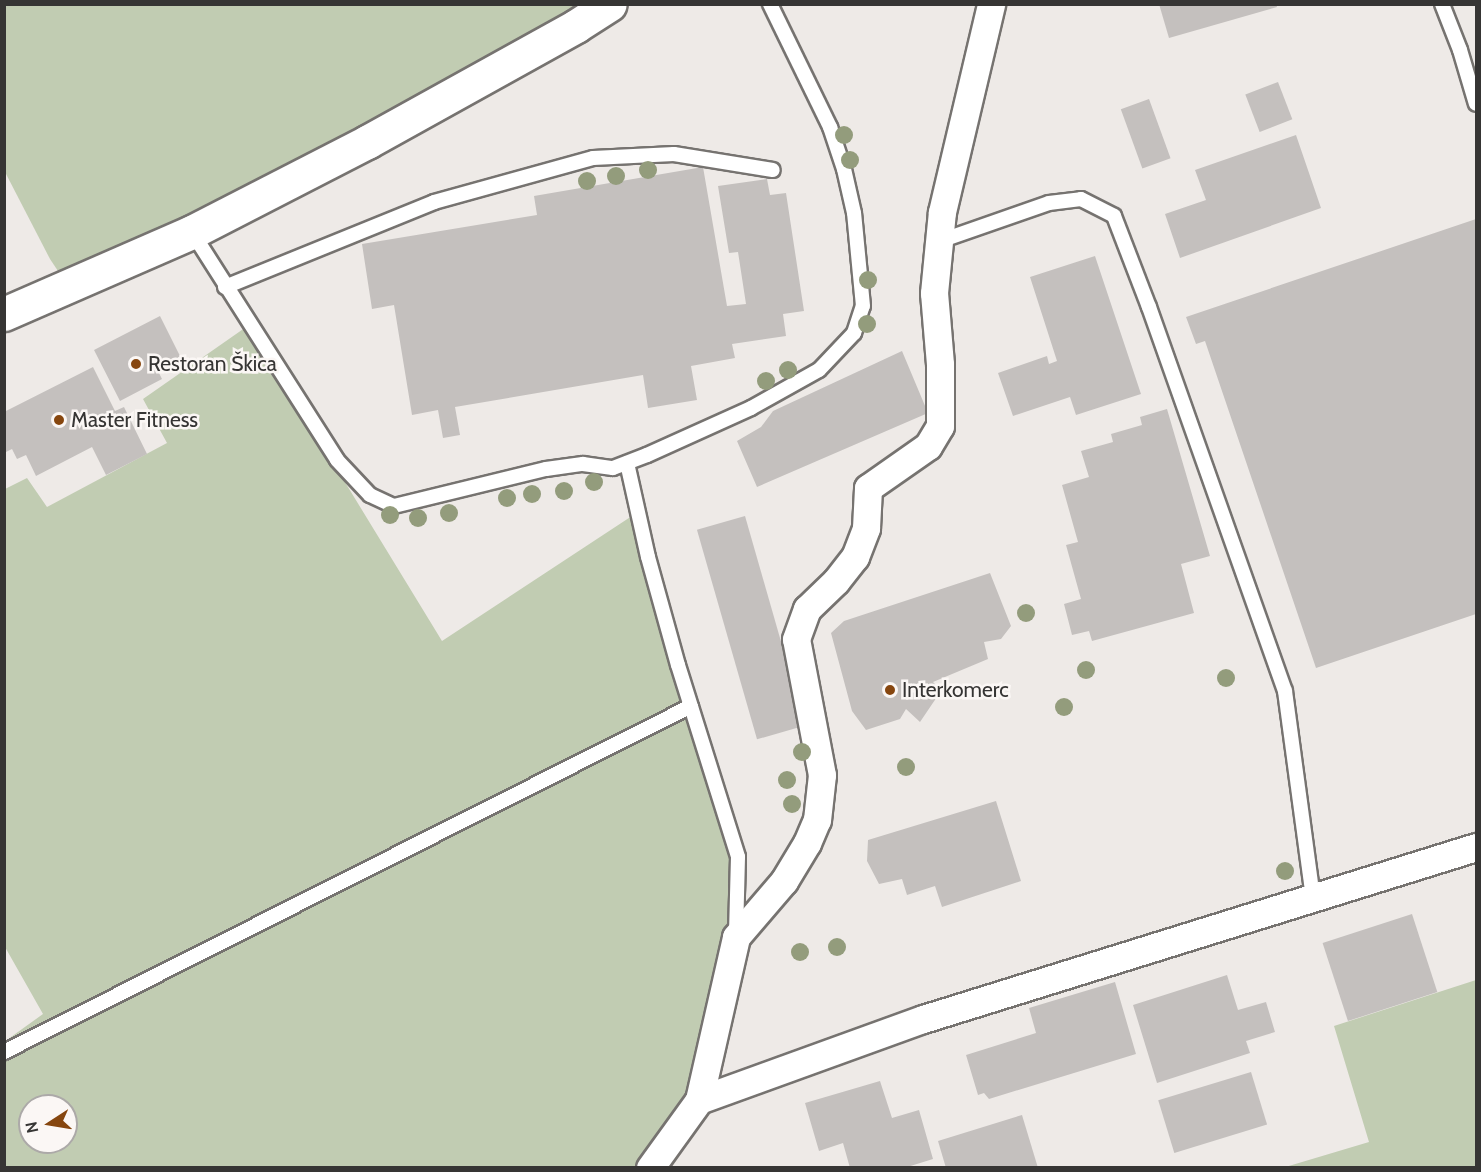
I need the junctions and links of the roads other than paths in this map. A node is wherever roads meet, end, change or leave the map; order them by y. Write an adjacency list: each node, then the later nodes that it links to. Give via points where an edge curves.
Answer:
1 (610, 4): 7 (main road, via 378,136)
2 (770, 4): 11 (lane, via 830,128 844,169 854,213 863,306 855,333 819,370 751,408)
3 (991, 4): 8 (street, via 942,212)
4 (1442, 4): 5 (lane)
5 (1476, 104)
6 (772, 170): 9 (lane, via 674,154 593,158 434,202)
7 (192, 232): 9 (lane); 10 (main road)
8 (940, 241): 14 (lane, via 1049,203 1081,199 1114,216 1285,691); 15 (street, via 934,293 940,426 928,446 868,488 866,528 855,557 807,609 796,639 822,775 817,820 784,881)
9 (225, 287): 11 (lane, via 337,460 370,495 394,506 546,469 583,464 614,468)
10 (4, 314)
11 (627, 463): 12 (lane, via 648,557)
12 (691, 706): 15 (lane, via 738,857); 16 (lane)
13 (1476, 847): 14 (street)
14 (1313, 899): 17 (street, via 923,1019)
15 (736, 937): 17 (street)
16 (4, 1052)
17 (699, 1100): 18 (street)
18 (650, 1167)

